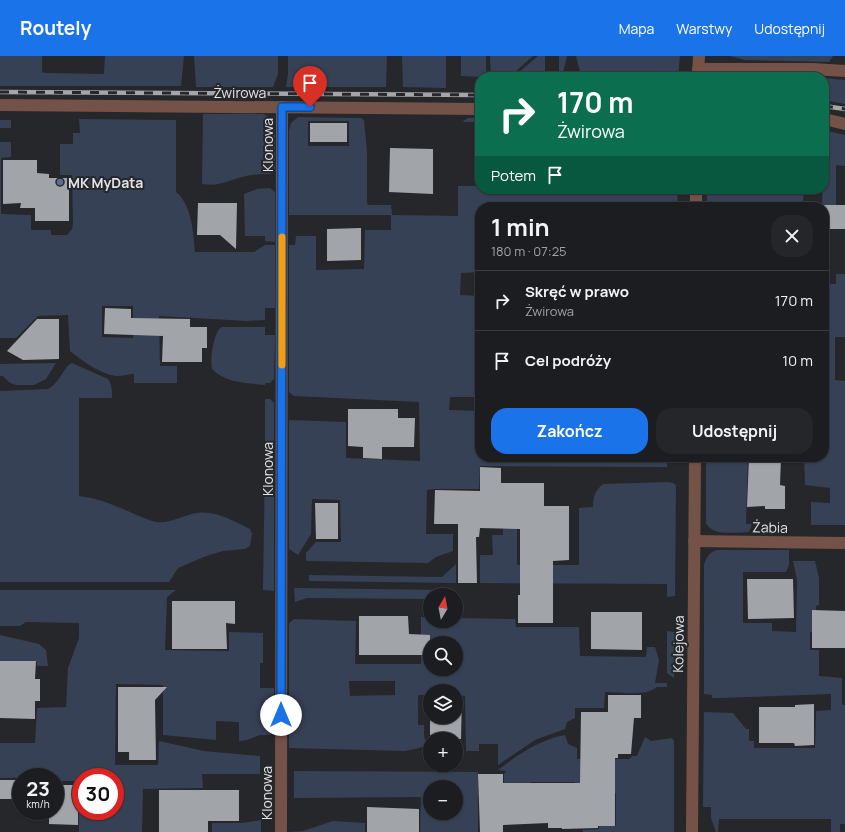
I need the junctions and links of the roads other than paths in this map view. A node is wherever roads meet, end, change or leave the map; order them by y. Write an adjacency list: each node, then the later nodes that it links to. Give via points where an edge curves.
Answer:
1 (699, 56): 3 (street)
2 (845, 71): 4 (street, via 808,69)
3 (698, 72)
4 (726, 72)
5 (0, 105): 6 (street, Żwirowa)
6 (282, 107): 7 (street, Żwirowa); 13 (street, Klonowa)
7 (475, 109)
8 (829, 120): 9 (street)
9 (845, 124)
10 (695, 462): 11 (street, Kolejowa)
11 (694, 541): 12 (street, Żabia); 14 (street, Kolejowa)
12 (845, 543)
13 (281, 832)
14 (692, 832)

